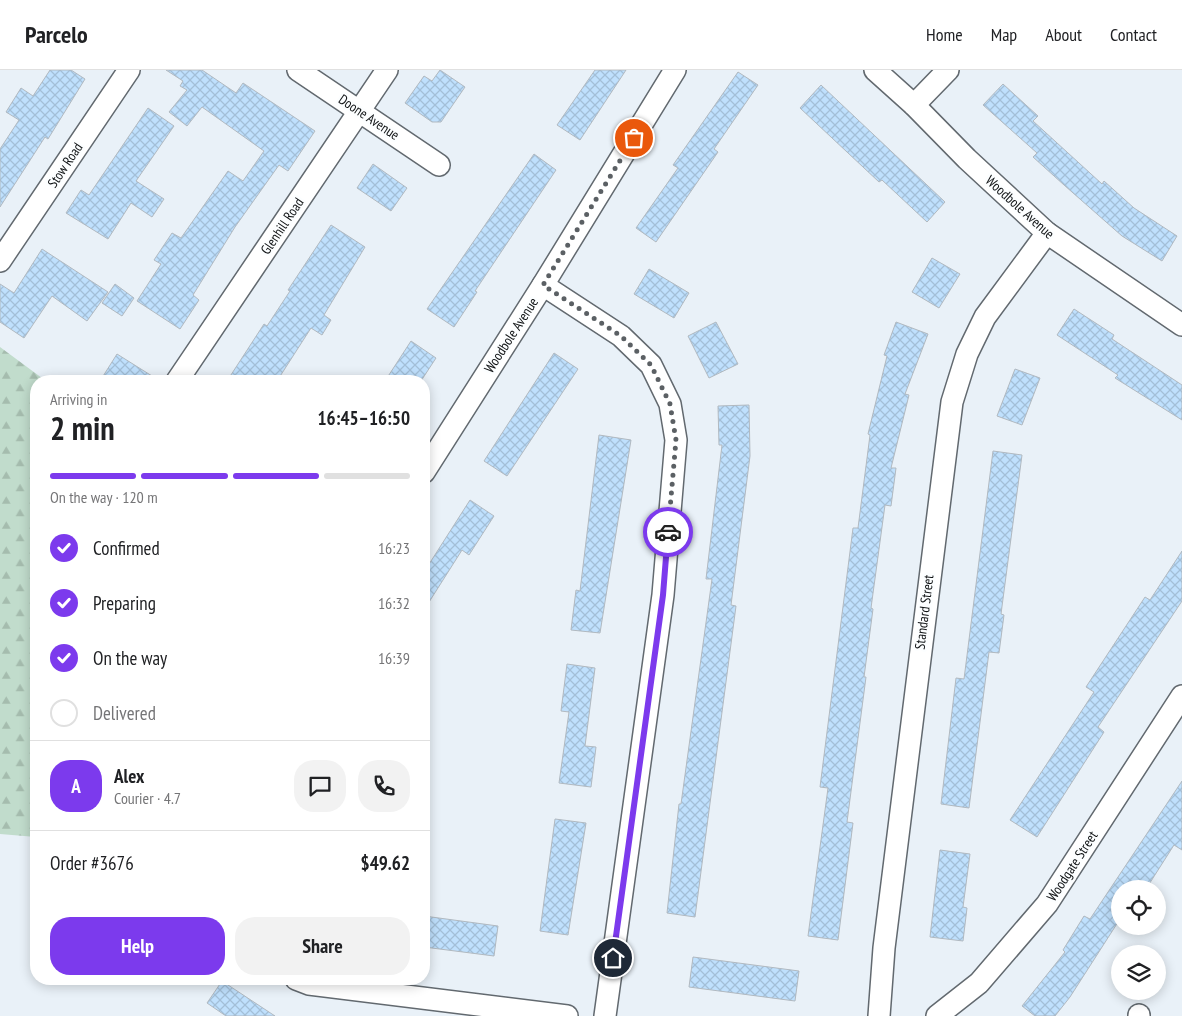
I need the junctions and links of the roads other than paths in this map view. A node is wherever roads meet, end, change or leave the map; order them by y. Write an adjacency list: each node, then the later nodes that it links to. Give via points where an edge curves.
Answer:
1 (129, 70): 11 (street, Stow Road)
2 (298, 70): 8 (street, Doone Avenue)
3 (387, 70): 8 (street, Glenhill Road)
4 (675, 70): 12 (street, Woodbole Avenue)
5 (875, 70): 7 (street, Woodbole Avenue)
6 (948, 70): 7 (street)
7 (914, 104): 10 (street, Woodbole Avenue, via 967,159)
8 (360, 110): 9 (street, Doone Avenue); 14 (street, Glenhill Road)
9 (439, 165)
10 (1047, 233): 13 (street, Woodbole Avenue); 20 (street, Standard Street, via 985,317 967,354 952,402 884,948)
11 (0, 261)
12 (543, 285): 15 (street, Woodbole Avenue); 19 (street, via 621,336 651,365 670,404 676,440 663,595)
13 (1182, 325)
14 (181, 375)
15 (430, 463)
16 (1182, 696): 21 (street, Woodgate Street, via 1047,904 979,982)
17 (317, 985): 18 (street)
18 (567, 1016)
19 (606, 1016)
20 (879, 1016)
21 (937, 1016)

